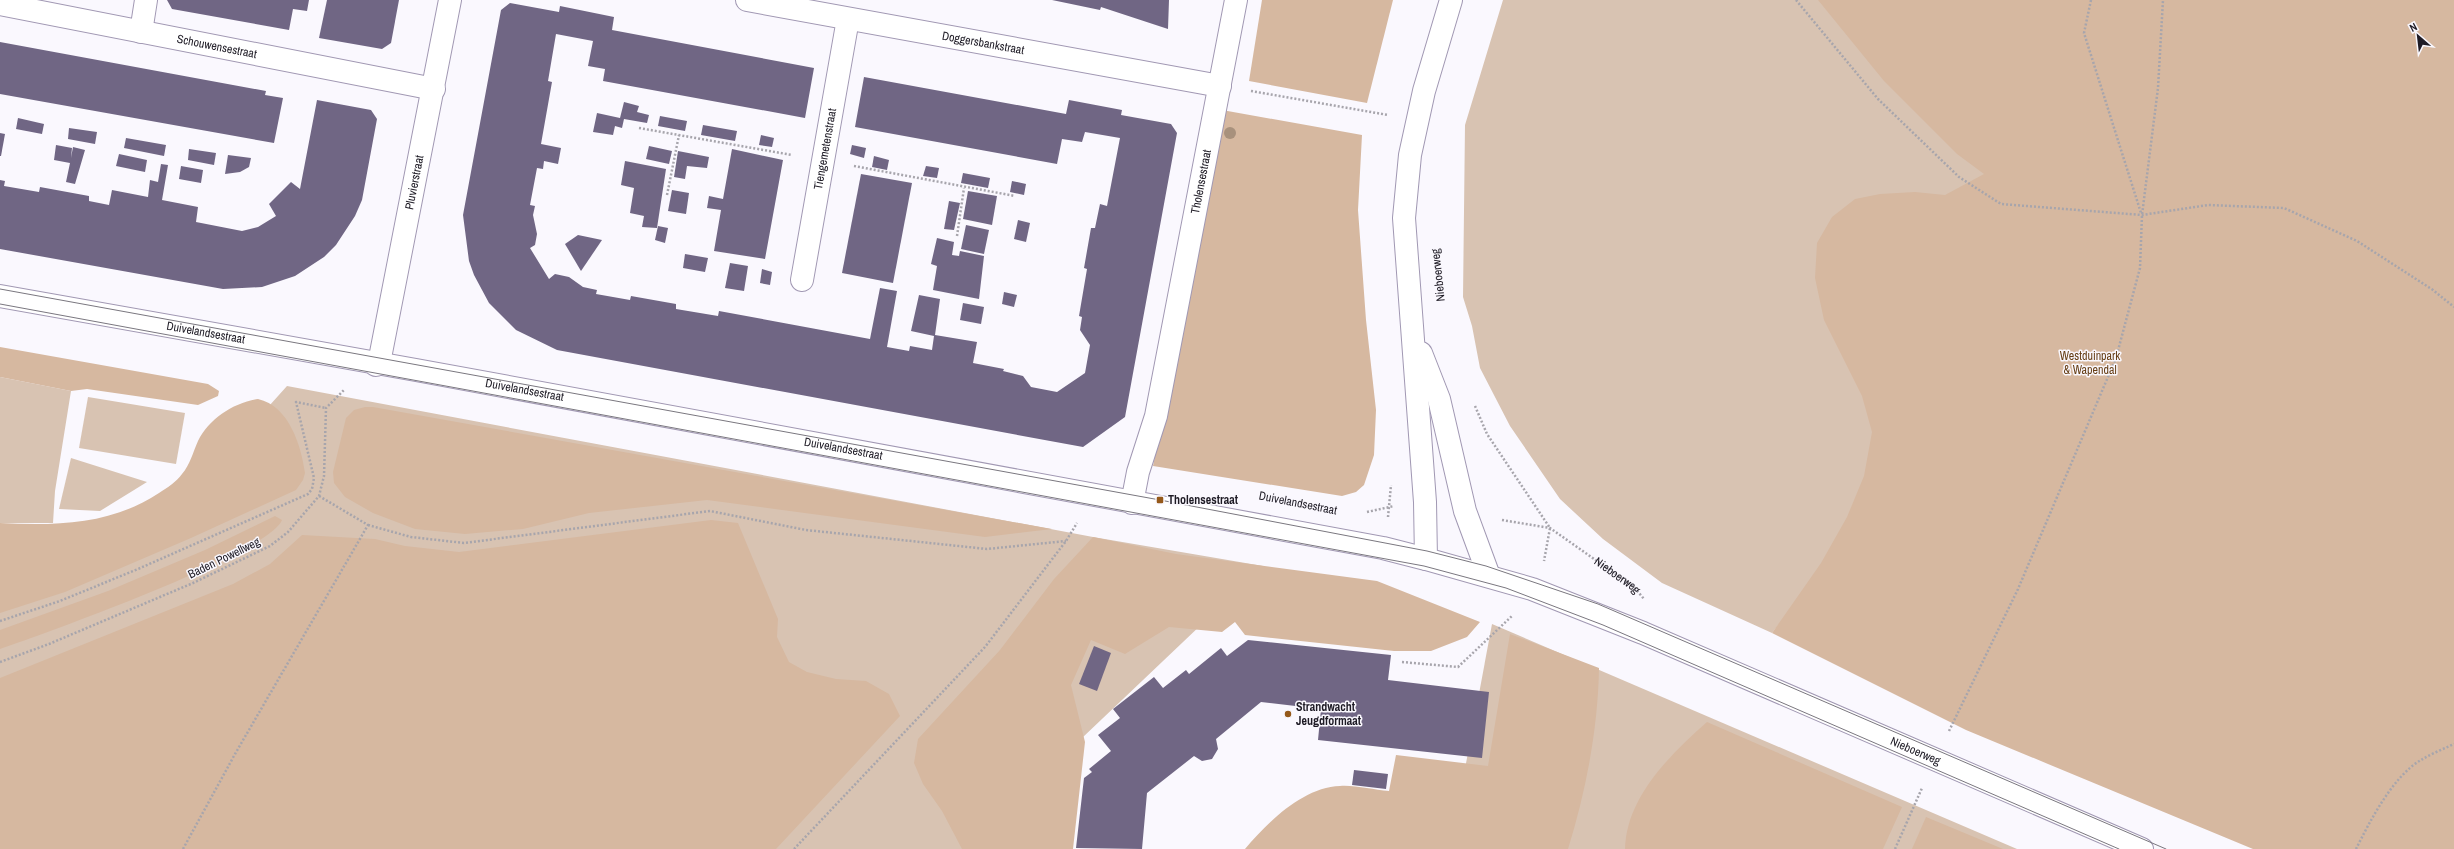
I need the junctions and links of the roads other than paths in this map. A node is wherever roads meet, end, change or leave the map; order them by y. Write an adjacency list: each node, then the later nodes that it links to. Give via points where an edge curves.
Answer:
1 (146, 0): 8 (street)
2 (450, 0): 10 (street, Pluvierstraat)
3 (747, 0): 7 (street, Doggersbankstraat)
4 (1236, 0): 9 (street, Tholensestraat)
5 (1451, 0): 13 (street, via 1424,90 1410,155 1404,218)
6 (0, 4): 8 (street, Schouwensestraat)
7 (848, 18): 9 (street, Doggersbankstraat); 11 (street, Tiengemetenstraat)
8 (141, 32): 10 (street, Schouwensestraat)
9 (1220, 86): 15 (street, Tholensestraat, via 1156,416 1138,472)
10 (434, 89): 14 (street, Pluvierstraat, via 380,358)
11 (802, 280)
12 (0, 296): 14 (street, Duivelandsestraat)
13 (1414, 336): 16 (street, via 1425,502); 17 (street, via 1439,398 1465,511)
14 (376, 365): 15 (street, Duivelandsestraat, via 416,370)
15 (1132, 503): 16 (street, Duivelandsestraat, via 1375,547)
16 (1426, 559): 17 (street, Nieboerweg)
17 (1489, 576): 18 (street, Nieboerweg, via 1532,589 1643,634)
18 (2142, 849)

